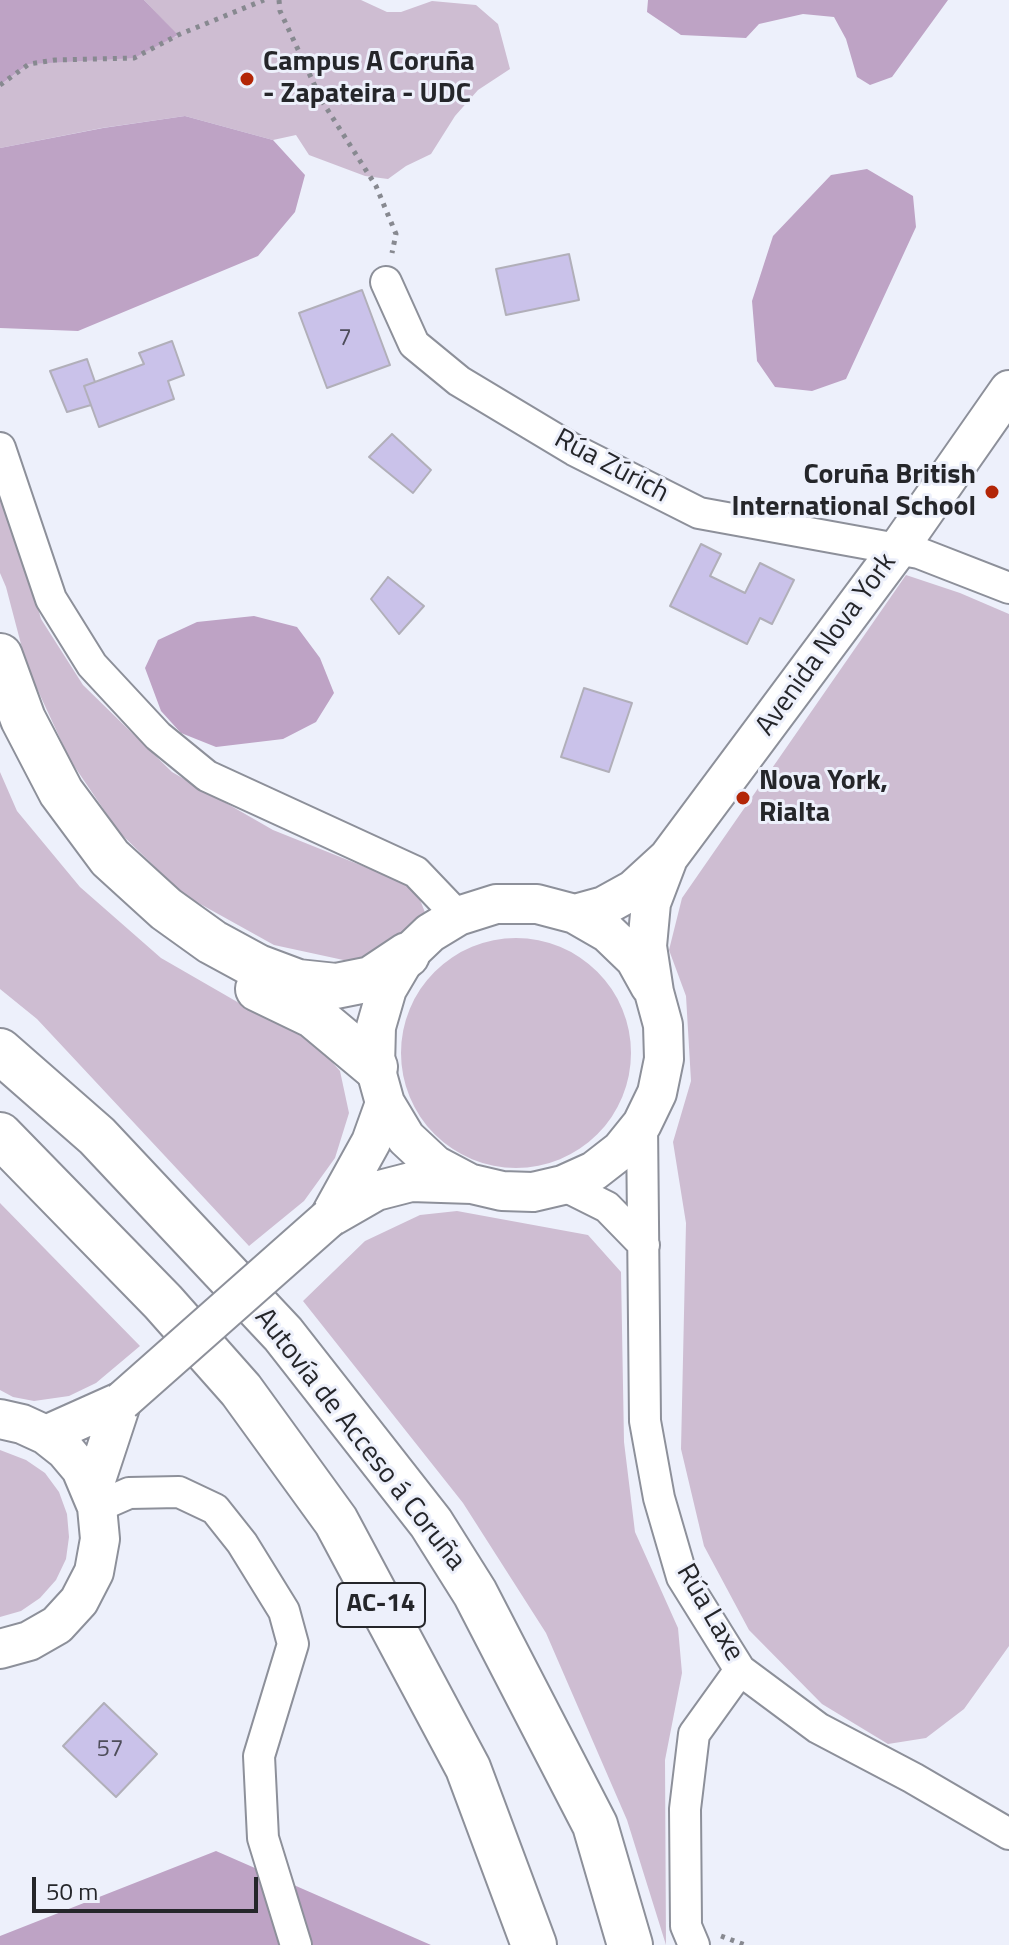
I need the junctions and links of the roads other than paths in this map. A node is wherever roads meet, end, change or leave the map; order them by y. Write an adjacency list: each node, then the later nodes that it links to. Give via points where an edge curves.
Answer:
1 (386, 282): 4 (street, Rúa Zúrich, via 414,344 459,381 574,450 699,513)
2 (1009, 390): 4 (main road, Avenida Nova York)
3 (0, 448): 10 (street, via 51,599 92,665 158,736 207,776 416,872)
4 (898, 549): 5 (street, Rúa Zúrich); 8 (main road, Avenida Nova York)
5 (1009, 588)
6 (0, 656): 11 (highway, via 23,719 61,792 110,858 178,917 258,967 298,982 336,986 371,979)
7 (0, 716): 15 (highway, via 45,806 82,860 119,899 216,969 314,1016)
8 (668, 858): 9 (main road, via 633,890); 12 (main road, via 651,903 647,946)
9 (575, 914): 10 (main road, via 537,904 496,904); 12 (main road, via 608,933 635,959)
10 (458, 916): 11 (main road)
11 (407, 955): 15 (main road, via 387,989 376,1027)
12 (654, 992): 16 (main road, via 663,1025 664,1059 657,1093)
13 (0, 1022): 18 (highway, via 59,1081)
14 (0, 1051): 18 (highway, Autovía de Acceso á Coruña / AC-14)
15 (380, 1085): 19 (main road, via 406,1138 435,1165); 21 (main road, via 371,1142)
16 (642, 1124): 20 (main road, via 594,1171); 22 (street, Rúa Laxe)
17 (0, 1135): 31 (highway, AC-14, via 241,1390 336,1521 468,1768)
18 (97, 1136): 32 (highway, Autovía de Acceso á Coruña / AC-14, via 283,1334 431,1523 475,1593 595,1825)
19 (472, 1184): 20 (main road, via 533,1192); 21 (main road, via 411,1182 376,1191)
20 (563, 1185): 22 (street, via 607,1207)
21 (329, 1218): 23 (main road, bridge)
22 (644, 1245): 28 (street, Rúa Laxe, via 645,1421 659,1498 682,1577)
23 (122, 1401): 25 (main road); 26 (main road)
24 (0, 1419): 25 (main road)
25 (46, 1435): 26 (main road, via 81,1469)
26 (95, 1500): 27 (main road, via 100,1539 94,1572 79,1601 57,1625); 30 (street, via 179,1492 215,1509 284,1611 293,1644 259,1756 263,1838)
27 (0, 1649)
28 (740, 1670): 29 (street, Rúa Laxe, via 818,1728); 33 (street, via 694,1734 685,1809 686,1926)
29 (1009, 1834)
30 (296, 1945)
31 (534, 1945)
32 (630, 1945)
33 (694, 1945)

